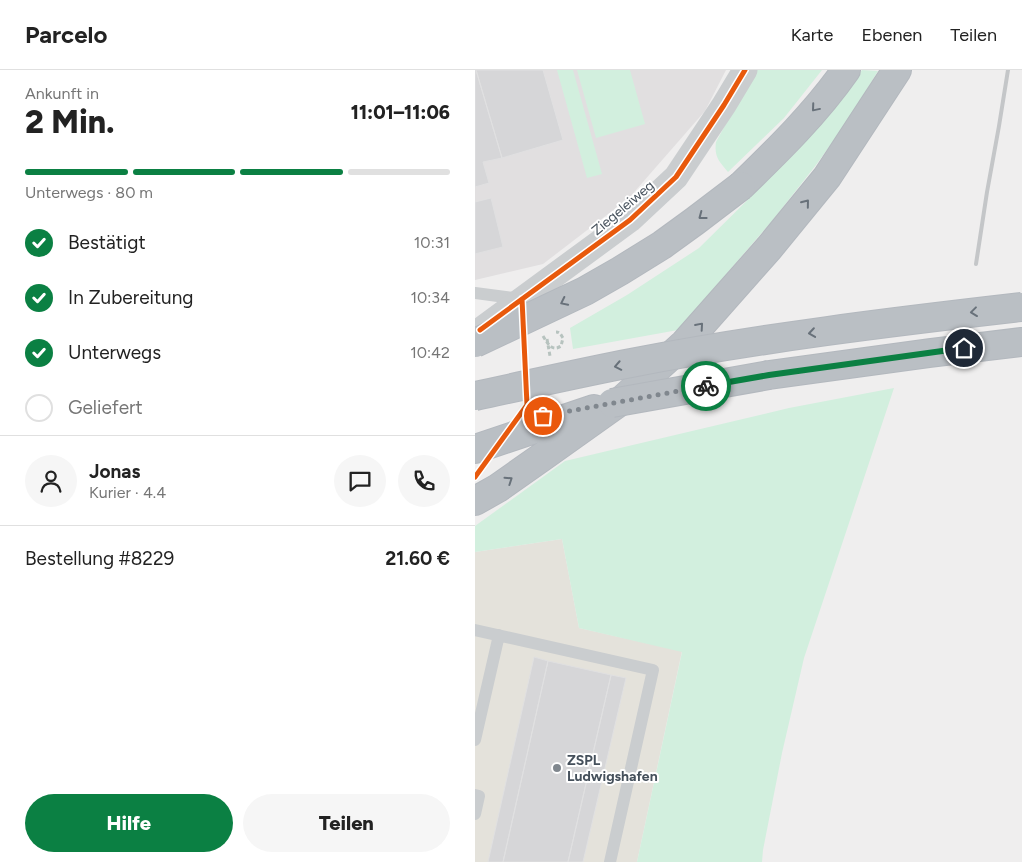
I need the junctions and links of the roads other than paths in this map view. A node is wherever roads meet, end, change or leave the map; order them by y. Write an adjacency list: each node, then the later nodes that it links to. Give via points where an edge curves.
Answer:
1 (745, 70): 5 (street, Ziegeleiweg, via 677,177 630,220)
2 (845, 70): 7 (highway, one-way to 7, bridge, via 807,118 764,164 689,226 585,291)
3 (897, 70): 13 (highway, one-way to 3, via 622,400 685,343 827,177)
4 (475, 293): 5 (lane)
5 (521, 299): 7 (street, Ziegeleiweg)
6 (1022, 307): 9 (highway, one-way to 9, bridge, via 687,353)
7 (478, 336)
8 (1022, 342): 10 (highway, bridge, via 769,375)
9 (475, 396)
10 (612, 403): 11 (highway); 12 (highway)
11 (475, 430)
12 (475, 449)
13 (475, 501)
14 (475, 630): 15 (lane)
15 (499, 635): 16 (lane); 19 (lane, via 653,670)
16 (475, 740)
17 (475, 795): 18 (lane, via 479,796)
18 (475, 814)
19 (610, 862)

